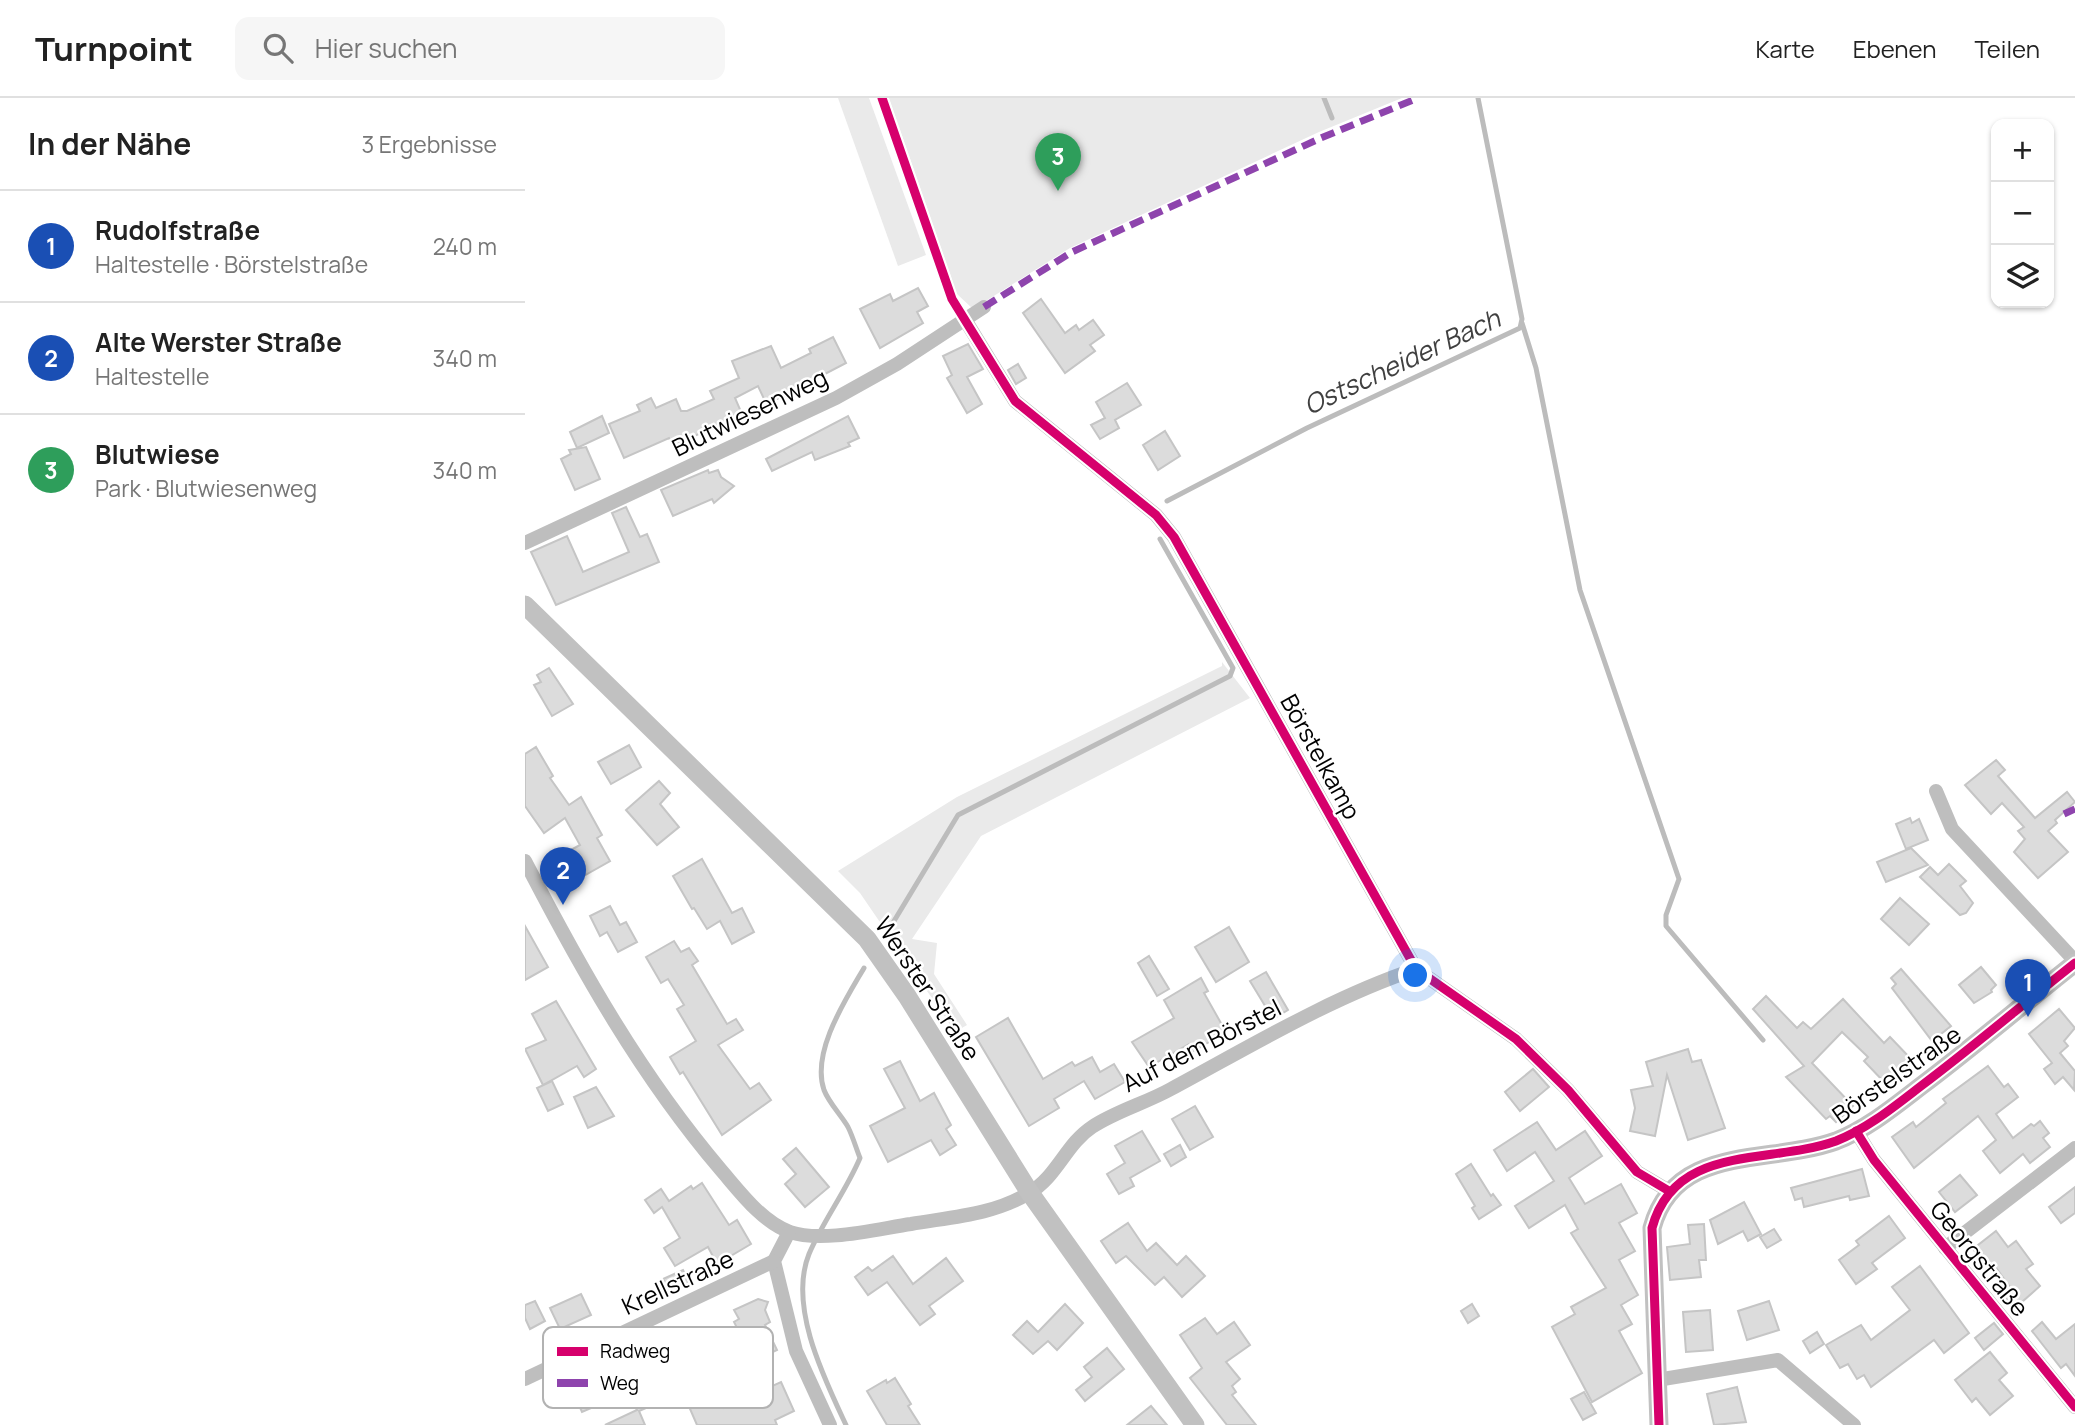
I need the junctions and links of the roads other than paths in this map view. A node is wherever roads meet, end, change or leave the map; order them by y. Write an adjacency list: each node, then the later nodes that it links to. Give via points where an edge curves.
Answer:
1 (984, 307): 2 (street, Blutwiesenweg)
2 (964, 317): 3 (street, Blutwiesenweg, via 897,364 836,398); 8 (street, Börstelkamp, via 1015,401 1156,515 1174,537)
3 (525, 543)
4 (525, 605): 12 (main road, Werster Straße, via 867,939)
5 (1935, 791): 7 (street, via 1952,829)
6 (525, 861): 13 (street, via 606,1011 653,1083 745,1198 772,1222)
7 (2075, 962): 9 (main road, Börstelstraße, via 1948,1066)
8 (1416, 969): 11 (street, Börstelkamp, via 1515,1039 1567,1090 1637,1172); 12 (street, Auf dem Börstel, via 1357,991 1092,1127 1076,1140 1052,1175)
9 (1856, 1131): 11 (main road, Börstelstraße, via 1799,1150 1706,1167 1687,1175); 14 (street, Georgstraße)
10 (2075, 1148): 14 (street)
11 (1669, 1191): 19 (main road, Börstelstraße, via 1652,1228)
12 (1030, 1193): 13 (street, Auf dem Börstel, via 985,1212 834,1234); 22 (main road, Werster Straße)
13 (796, 1233): 15 (street)
14 (1945, 1248): 20 (street, Georgstraße)
15 (774, 1261): 16 (street, Krellstraße); 21 (street, via 796,1351)
16 (636, 1327)
17 (543, 1371): 18 (street, Krellstraße)
18 (525, 1380)
19 (1657, 1380): 23 (main road, Börstelstraße); 24 (street, via 1779,1360)
20 (2075, 1407)
21 (829, 1425)
22 (1195, 1425)
23 (1659, 1425)
24 (1854, 1425)

